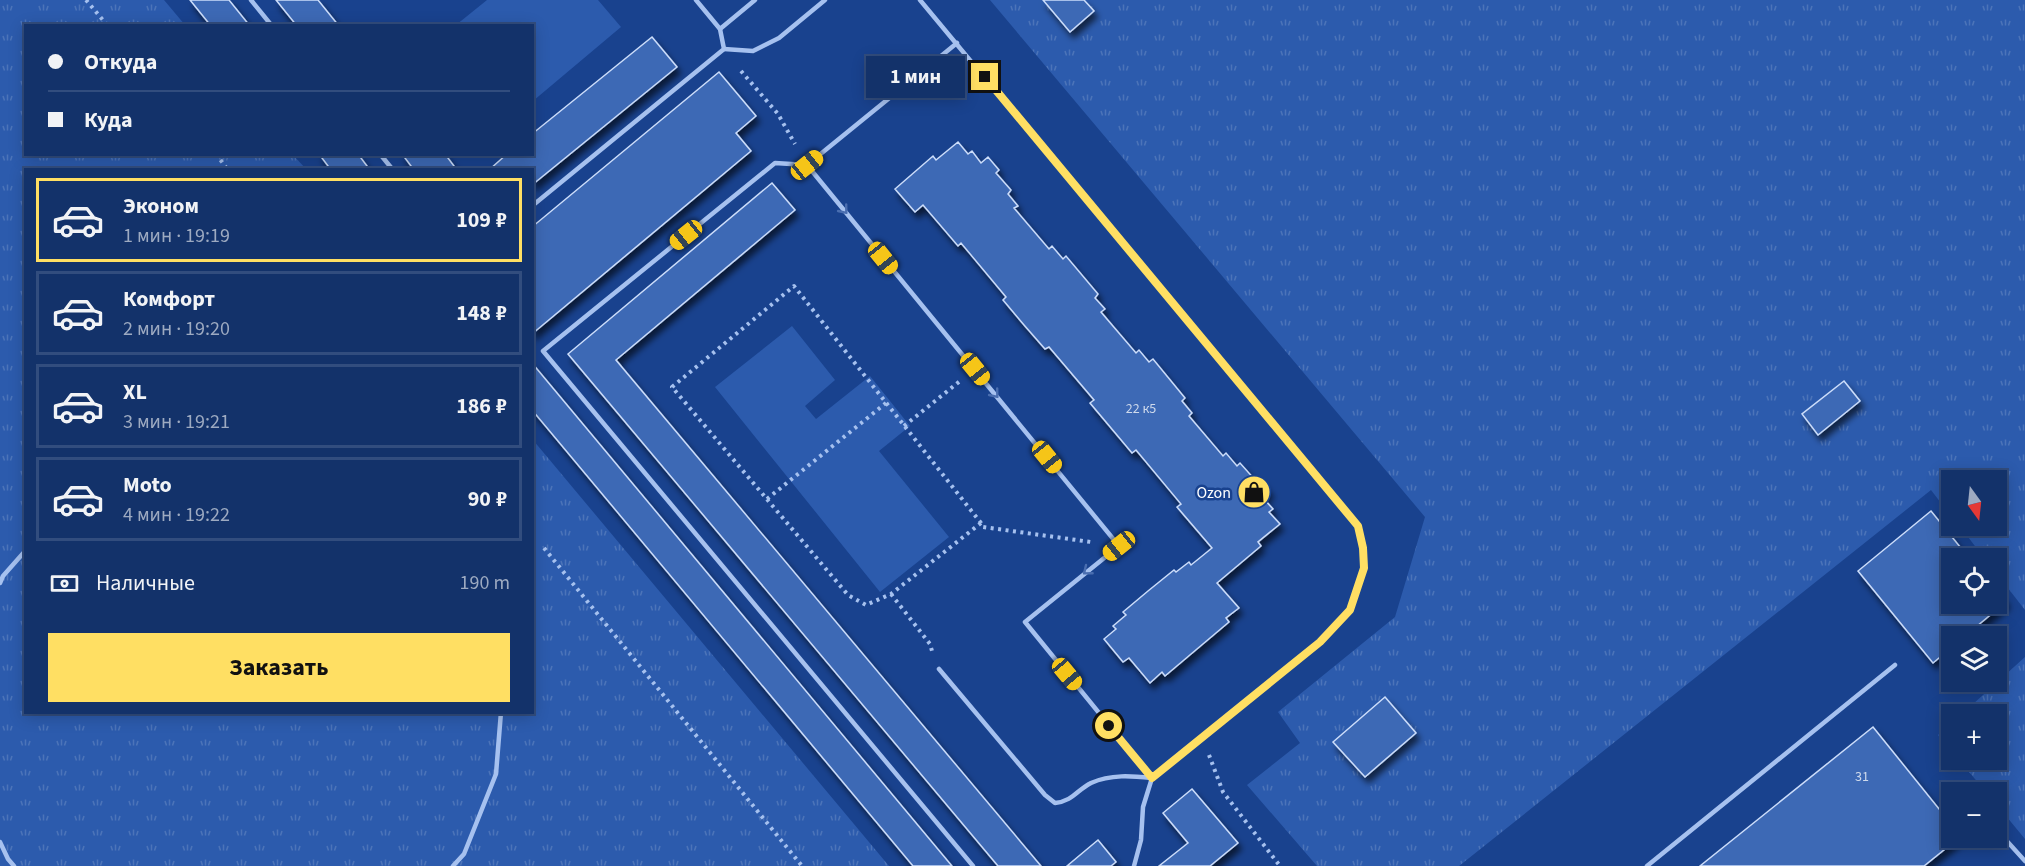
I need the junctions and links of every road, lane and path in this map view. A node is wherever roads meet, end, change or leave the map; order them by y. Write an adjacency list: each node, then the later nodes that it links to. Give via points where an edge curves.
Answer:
1 (86, 0): 7 (path)
2 (251, 0): 8 (lane)
3 (696, 0): 9 (lane)
4 (755, 0): 9 (lane)
5 (825, 0): 11 (lane, via 779,38 753,51)
6 (920, 0): 10 (lane)
7 (106, 24)
8 (270, 24)
9 (720, 29): 11 (lane)
10 (957, 43): 13 (lane); 30 (lane, via 1358,526 1364,568 1350,610 1320,642)
11 (724, 49): 13 (path, via 778,114); 15 (lane)
12 (382, 156): 14 (lane)
13 (807, 165): 16 (lane, one-way to 16); 38 (lane, via 775,163 543,351)
14 (391, 168)
15 (534, 204)
16 (975, 369): 18 (path); 22 (lane, one-way to 22)
17 (886, 403): 18 (path); 19 (path); 19 (path, via 794,286 672,387)
18 (904, 426): 20 (path)
19 (766, 499): 26 (path, via 848,596 866,605)
20 (981, 523): 22 (path, via 983,527); 26 (path)
21 (534, 535): 37 (path)
22 (1119, 546): 31 (lane, one-way to 31, via 1025,622)
23 (24, 552): 24 (lane)
24 (1, 575): 25 (lane)
25 (0, 583)
26 (891, 594): 28 (path, via 930,644)
27 (1895, 665): 41 (lane)
28 (939, 669): 31 (lane, via 1055,803 1066,802 1091,783 1121,775)
29 (501, 714): 36 (lane, via 496,774 464,854)
30 (1202, 737): 31 (lane); 40 (path, via 1223,792)
31 (1152, 778): 39 (lane, via 1143,807)
32 (2007, 841): 34 (lane)
33 (0, 842): 35 (lane)
34 (2025, 861)
35 (14, 866)
36 (453, 866)
37 (802, 866)
38 (973, 866)
39 (1134, 866)
40 (1280, 866)
41 (1647, 866)

